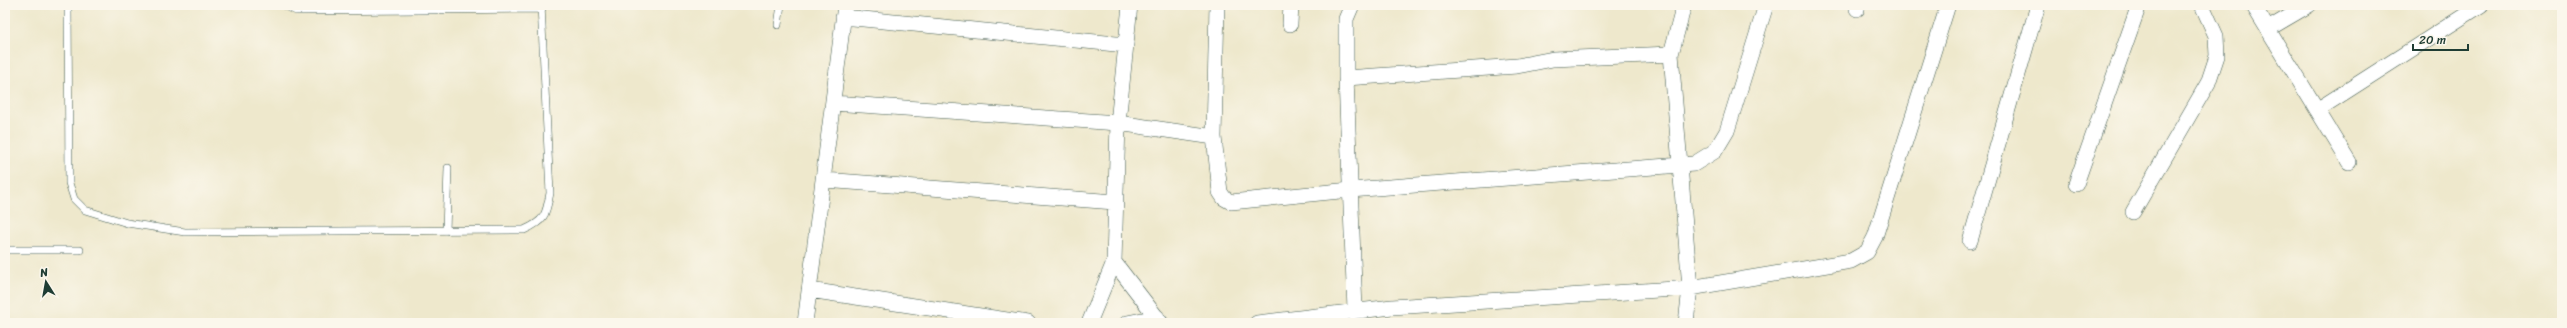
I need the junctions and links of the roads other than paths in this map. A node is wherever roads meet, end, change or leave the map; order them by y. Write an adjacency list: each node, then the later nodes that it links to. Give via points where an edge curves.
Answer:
1 (68, 5): 37 (lane, via 69,183 74,199 85,210 127,223 185,232)
2 (284, 5): 17 (lane, via 296,11)
3 (781, 5): 20 (lane)
4 (1130, 5): 22 (street)
5 (1217, 5): 28 (street)
6 (1291, 5): 19 (street)
7 (1352, 5): 24 (street, via 1346,19)
8 (1684, 5): 23 (street)
9 (1766, 5): 30 (street, via 1727,131 1715,151 1694,164)
10 (1948, 5): 42 (street, via 1875,237 1867,252 1850,260)
11 (2038, 5): 38 (street)
12 (2140, 5): 33 (street)
13 (2202, 5): 36 (street, via 2216,36 2217,56 2208,83)
14 (2253, 5): 21 (street)
15 (2309, 5): 21 (street)
16 (2481, 5): 26 (street)
17 (541, 7): 37 (lane, via 550,193 546,215 536,225 524,230)
18 (844, 11): 22 (street); 25 (street)
19 (1290, 24)
20 (778, 25)
21 (2268, 29): 26 (street)
22 (1126, 45): 27 (street)
23 (1671, 54): 24 (street, via 1553,59 1518,66); 30 (street)
24 (1346, 78): 34 (street)
25 (833, 103): 27 (street); 32 (street)
26 (2317, 110): 29 (street)
27 (1118, 123): 28 (street); 35 (street)
28 (1214, 137): 34 (street, via 1220,192 1231,202)
29 (2349, 162)
30 (1680, 165): 34 (street); 42 (street)
31 (448, 168): 37 (lane)
32 (824, 180): 35 (street); 43 (street)
33 (2076, 184)
34 (1350, 190): 44 (street)
35 (1115, 202): 41 (street)
36 (2133, 212)
37 (446, 230)
38 (1970, 241)
39 (5, 250): 40 (lane)
40 (80, 250)
41 (1114, 262): 45 (street); 48 (street)
42 (1690, 288): 44 (street); 51 (street)
43 (809, 290): 46 (street); 47 (street)
44 (1355, 310): 50 (street)
45 (1159, 320): 49 (street)
46 (804, 323)
47 (1028, 323)
48 (1088, 323)
49 (1127, 323)
50 (1257, 323)
51 (1686, 323)

